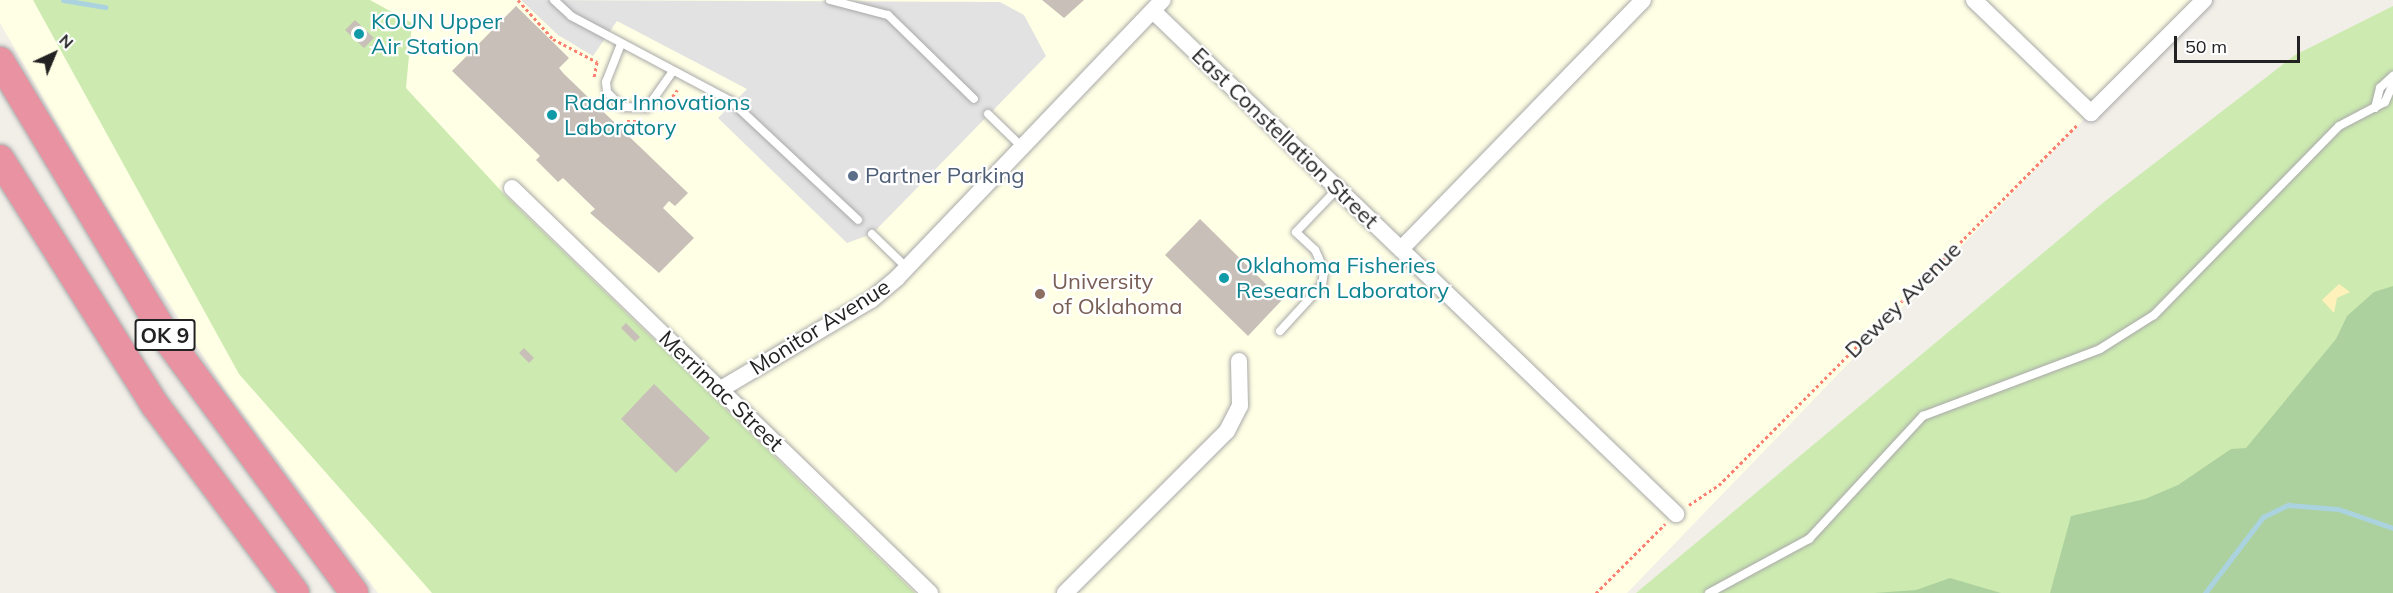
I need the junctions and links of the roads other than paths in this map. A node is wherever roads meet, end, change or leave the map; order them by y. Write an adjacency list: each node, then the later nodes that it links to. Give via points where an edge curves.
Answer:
1 (554, 0): 7 (lane, via 571,16)
2 (830, 0): 12 (lane, via 888,15)
3 (1643, 0): 21 (street)
4 (1974, 0): 5 (street, via 2091,113)
5 (2204, 0)
6 (1158, 5): 15 (street, Monitor Avenue); 18 (street, East Constellation Street)
7 (621, 44): 9 (lane); 9 (lane, via 606,82 607,92 621,107 647,108)
8 (0, 61): 28 (highway, OK 9, via 170,343)
9 (673, 71): 19 (lane, via 731,101)
10 (2393, 76): 13 (lane, via 2380,88)
11 (2393, 84): 13 (lane, via 2389,98)
12 (974, 99)
13 (2375, 108): 31 (lane, via 2339,126 2184,289 2140,325 2029,380 1944,404 1923,416 1809,539)
14 (988, 114): 15 (lane)
15 (1023, 148): 22 (street, Monitor Avenue)
16 (0, 159): 27 (highway, OK 9, via 155,405)
17 (513, 188): 25 (street, Merrimac Street)
18 (1338, 189): 21 (street, East Constellation Street); 23 (lane, via 1296,232 1315,250 1324,270 1322,285)
19 (858, 220)
20 (872, 234): 22 (lane)
21 (1401, 249): 26 (street, East Constellation Street)
22 (907, 268): 25 (street, Monitor Avenue, via 871,300)
23 (1280, 331)
24 (1239, 361): 30 (street, via 1240,406 1227,431)
25 (721, 389): 29 (street, Merrimac Street)
26 (1676, 514)
27 (295, 593)
28 (354, 593)
29 (930, 593)
30 (1065, 593)
31 (1709, 593)

